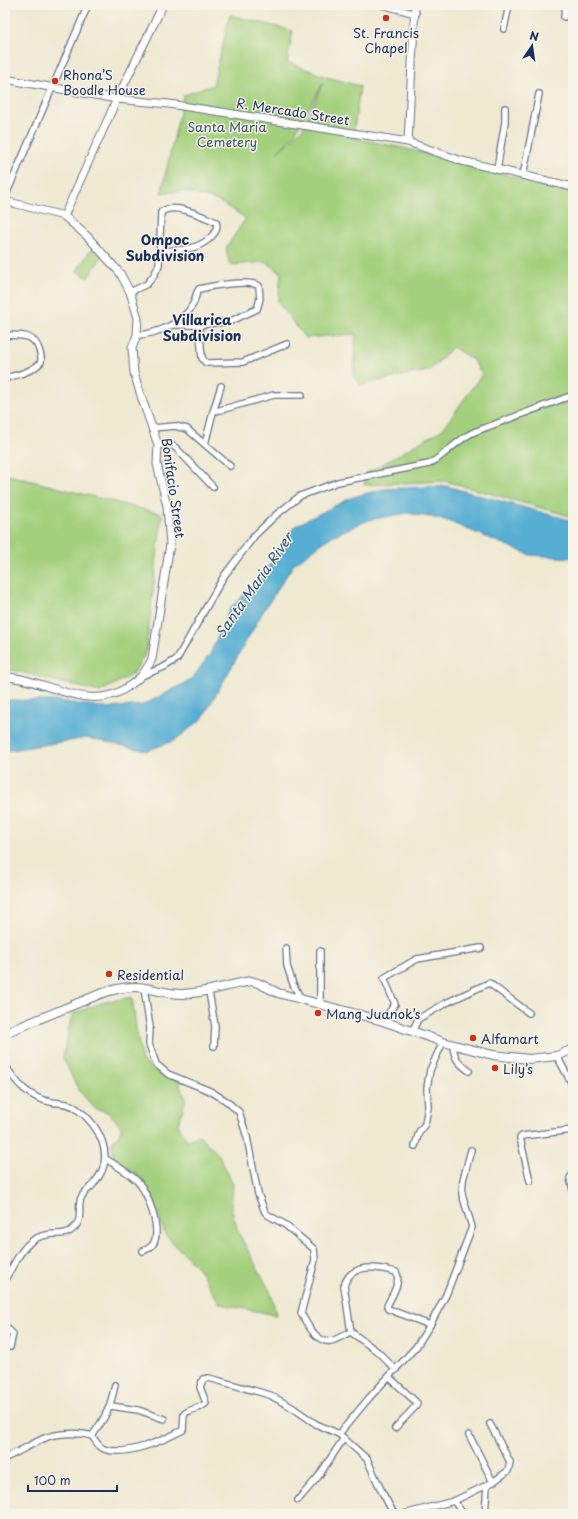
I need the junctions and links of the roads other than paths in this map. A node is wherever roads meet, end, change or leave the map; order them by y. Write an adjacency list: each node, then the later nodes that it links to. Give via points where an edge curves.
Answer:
1 (88, 5): 11 (street)
2 (163, 5): 13 (street)
3 (382, 5): 7 (street)
4 (416, 5): 7 (street)
5 (508, 5): 9 (street)
6 (566, 5): 8 (street)
7 (416, 14): 15 (street)
8 (564, 17)
9 (504, 29)
10 (5, 79): 11 (street, R. Mercado Street)
11 (52, 88): 13 (street, R. Mercado Street); 19 (street)
12 (539, 94): 17 (street)
13 (117, 98): 15 (street, R. Mercado Street, via 219,111); 21 (street)
14 (505, 108): 16 (street)
15 (408, 142): 16 (street, R. Mercado Street, via 462,161)
16 (497, 169): 17 (street, R. Mercado Street)
17 (523, 176): 18 (street, R. Mercado Street)
18 (573, 187)
19 (5, 197)
20 (5, 201): 21 (street, Bonifacio Street)
21 (64, 216): 23 (street, Bonifacio Street, via 88,237 120,273)
22 (160, 252): 22 (street, via 160,216 164,210 192,212 216,222 216,231 200,245 192,249); 23 (street, via 159,265 154,275 147,284)
23 (130, 292): 27 (street, Bonifacio Street, via 138,318)
24 (199, 325): 25 (street); 25 (street, via 231,321 257,309 260,299 259,286 236,283 199,289 194,304); 28 (street, via 202,358 206,363 243,362)
25 (171, 326): 27 (street, via 153,334)
26 (5, 335): 29 (street, via 32,338 41,355 41,362 37,366)
27 (137, 335): 34 (street, Bonifacio Street, via 132,348 134,373)
28 (287, 344)
29 (5, 378)
30 (221, 386): 33 (street)
31 (302, 395): 33 (street, via 274,394)
32 (573, 395): 39 (street, via 468,434 429,464 338,482 300,496 255,535 224,576 177,659)
33 (213, 412): 35 (street)
34 (152, 428): 35 (street, via 182,427); 36 (street, Bonifacio Street)
35 (205, 444): 37 (street)
36 (158, 445): 38 (street, via 176,448); 39 (street, Bonifacio Street, via 157,464 167,506 170,544 156,639 152,659)
37 (230, 466)
38 (213, 487)
39 (144, 675): 40 (street, via 120,693 90,698 32,681)
40 (5, 677)
41 (286, 948): 46 (street, via 287,966)
42 (481, 948): 49 (street, via 417,959 384,978 395,1004)
43 (320, 951): 47 (street)
44 (144, 988): 45 (main road, via 181,994); 51 (main road, via 125,988 100,994); 71 (street, via 150,1028 149,1044 156,1064 168,1074 210,1091 239,1112 247,1137 258,1194 265,1212 314,1249 315,1260 301,1313 304,1318 323,1341 331,1341)
45 (209, 992): 46 (main road, via 251,981); 54 (street, via 215,1026)
46 (301, 999): 47 (main road)
47 (320, 1004): 49 (main road)
48 (529, 1014): 50 (street, via 489,983 418,1019)
49 (384, 1021): 50 (main road)
50 (412, 1030): 52 (main road)
51 (5, 1033)
52 (443, 1042): 53 (main road); 61 (street, via 430,1070 425,1124 419,1132)
53 (453, 1045): 56 (main road, via 493,1055 529,1059); 58 (street, via 454,1055 460,1064)
54 (214, 1046)
55 (573, 1049): 56 (main road)
56 (557, 1056): 59 (street)
57 (5, 1065): 63 (street, via 23,1089 38,1099 77,1108 98,1133 104,1144)
58 (470, 1071)
59 (573, 1086)
60 (573, 1130): 65 (street, via 520,1138)
61 (415, 1146)
62 (471, 1150): 70 (street, via 462,1194 472,1227 446,1295)
63 (106, 1159): 67 (street, via 139,1183 148,1201 155,1220 156,1239 152,1246); 68 (street, via 102,1173 81,1197 79,1221 74,1228 65,1234 46,1234 28,1243)
64 (573, 1174): 66 (street, via 570,1178)
65 (530, 1181)
66 (573, 1190)
67 (143, 1251)
68 (5, 1279)
69 (5, 1326): 72 (street, via 13,1334)
70 (430, 1326): 71 (street, via 388,1309 398,1274 369,1267 351,1273 344,1286); 73 (street)
71 (351, 1332): 73 (street, via 378,1352)
72 (10, 1347)
73 (396, 1370): 74 (street)
74 (389, 1377): 79 (street, via 417,1402); 80 (street)
75 (115, 1386): 76 (street)
76 (111, 1406): 77 (street, via 138,1410); 82 (street)
77 (164, 1419)
78 (490, 1424): 85 (street, via 510,1462 508,1471)
79 (395, 1428)
80 (339, 1434): 82 (street, via 316,1424 270,1395 209,1378 203,1379 200,1387 206,1402 203,1406 187,1411 184,1414 183,1430 166,1439 142,1447 112,1451 98,1446); 83 (street)
81 (469, 1435): 85 (street)
82 (92, 1436): 84 (street, via 66,1434 46,1437)
83 (344, 1438): 87 (street, via 318,1477); 90 (street, via 368,1459)
84 (5, 1458)
85 (493, 1482): 86 (street)
86 (487, 1486): 88 (street); 93 (street)
87 (298, 1500)
88 (454, 1501): 89 (street); 92 (street)
89 (414, 1513): 91 (street)
90 (394, 1514)
91 (404, 1514)
92 (463, 1514)
93 (486, 1514)

